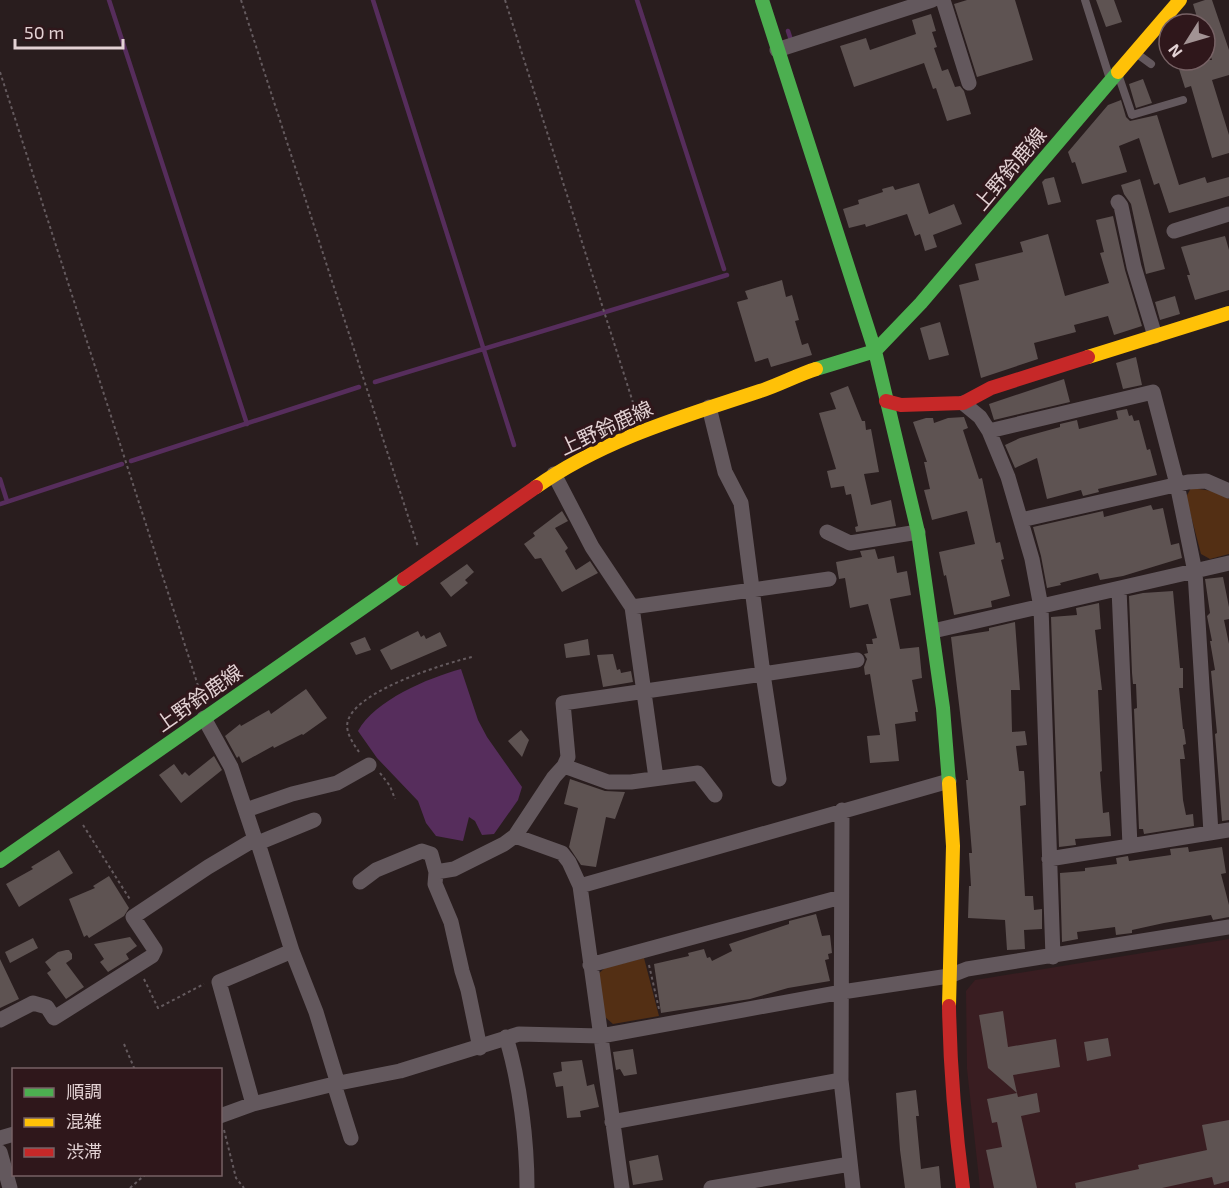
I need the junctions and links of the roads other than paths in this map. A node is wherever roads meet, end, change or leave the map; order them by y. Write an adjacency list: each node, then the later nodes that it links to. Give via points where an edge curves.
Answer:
1 (762, 0): 6 (street)
2 (932, 0): 6 (street)
3 (943, 0): 10 (street)
4 (1085, 0): 9 (lane)
5 (1179, 0): 7 (street, 上野鈴鹿線)
6 (786, 47): 17 (street)
7 (1135, 52): 8 (lane); 9 (street, 上野鈴鹿線)
8 (1151, 64)
9 (1114, 76): 11 (lane, via 1132,115); 17 (street, 上野鈴鹿線, via 921,303)
10 (969, 83)
11 (1183, 100)
12 (1118, 202): 16 (street)
13 (1229, 214): 14 (street)
14 (1174, 231)
15 (1229, 313): 16 (street)
16 (1155, 336): 19 (street, via 991,388)
17 (875, 351): 18 (street); 20 (street, 上野鈴鹿線)
18 (886, 401): 19 (street, via 901,405); 27 (street)
19 (963, 403): 21 (street)
20 (709, 407): 22 (street, 上野鈴鹿線, via 642,430); 31 (street, via 725,472 741,503)
21 (989, 431): 23 (street, via 1153,392); 25 (street)
22 (554, 474): 33 (street, via 592,548); 39 (street, 上野鈴鹿線)
23 (1177, 484): 24 (street, via 1206,482); 25 (street); 29 (street)
24 (1229, 491)
25 (1021, 520): 34 (street)
26 (827, 532): 27 (street, via 850,543)
27 (918, 532): 35 (street)
28 (1229, 563): 29 (street)
29 (1195, 572): 32 (street); 50 (street)
30 (829, 579): 31 (street)
31 (752, 589): 33 (street); 37 (street)
32 (1119, 589): 34 (street); 53 (street)
33 (632, 607): 38 (street)
34 (1041, 607): 35 (street); 54 (street)
35 (933, 631): 44 (street)
36 (857, 660): 37 (street)
37 (763, 674): 38 (street); 43 (street)
38 (643, 692): 41 (street, via 563,703 568,757); 42 (street)
39 (204, 718): 46 (street, via 231,767); 55 (street, 上野鈴鹿線)
40 (369, 765): 46 (street, via 337,783)
41 (564, 766): 42 (street, via 608,782); 51 (street)
42 (656, 778): 45 (street, via 698,773)
43 (779, 779)
44 (949, 780): 47 (street); 64 (street, via 953,846)
45 (715, 795)
46 (246, 810): 52 (street)
47 (842, 810): 58 (street); 59 (street)
48 (314, 820): 52 (street)
49 (1229, 830): 50 (street)
50 (1211, 833): 53 (street)
51 (514, 836): 56 (street, via 453,869); 58 (street, via 562,853)
52 (256, 841): 61 (street); 66 (street, via 208,867 133,918 155,950 152,956 54,1018 47,1007 33,1003)
53 (1130, 846): 54 (street)
54 (1050, 859): 62 (street)
55 (0, 861)
56 (436, 872): 57 (street, via 431,854 422,851 376,870); 69 (street, via 435,884 451,922)
57 (360, 882)
58 (580, 886): 63 (street)
59 (841, 897): 63 (street); 65 (street)
60 (1229, 927): 62 (street)
61 (292, 951): 71 (street, via 316,1012); 72 (street, via 219,982)
62 (1053, 957): 64 (street, via 967,969)
63 (590, 965): 67 (street)
64 (949, 976): 65 (street); 83 (street, via 955,1125)
65 (842, 992): 67 (street); 70 (street)
66 (0, 1020)
67 (601, 1036): 68 (street); 74 (street)
68 (506, 1037): 69 (street); 79 (street, via 523,1131)
69 (480, 1048): 71 (street)
70 (841, 1080): 74 (street); 77 (street)
71 (336, 1084): 72 (street); 75 (street)
72 (253, 1104): 73 (street)
73 (222, 1116)
74 (612, 1122): 80 (street)
75 (351, 1138)
76 (0, 1152): 78 (street)
77 (850, 1164): 81 (street); 82 (street)
78 (9, 1188)
79 (527, 1188)
80 (622, 1188)
81 (711, 1188)
82 (853, 1188)
83 (963, 1188)

